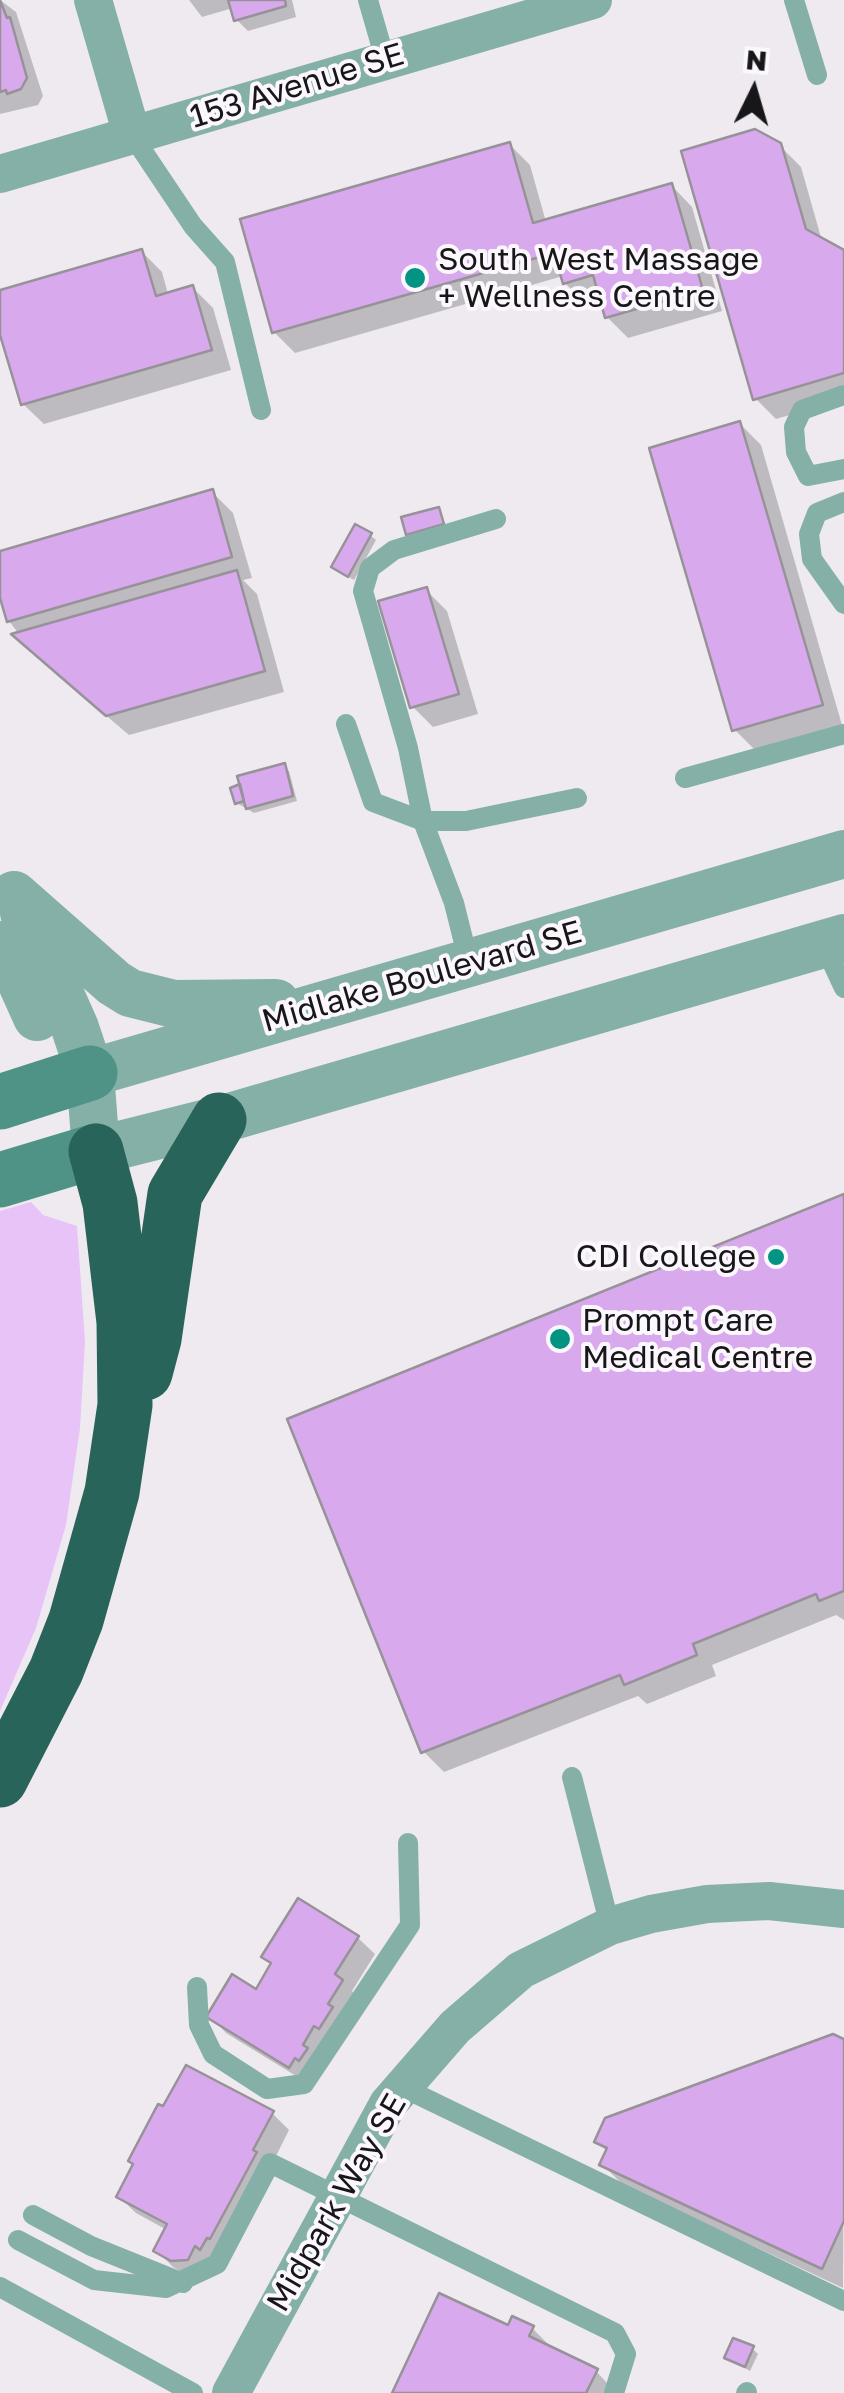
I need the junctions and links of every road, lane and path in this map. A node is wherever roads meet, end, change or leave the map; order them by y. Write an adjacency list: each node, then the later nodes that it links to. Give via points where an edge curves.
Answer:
1 (93, 0): 7 (street)
2 (368, 0): 5 (lane)
3 (594, 0): 5 (street, 153 Avenue SE)
4 (794, 0): 6 (lane)
5 (385, 59): 7 (street, 153 Avenue SE)
6 (817, 75)
7 (132, 135): 8 (street, 153 Avenue SE); 10 (lane, via 225,262)
8 (0, 174)
9 (844, 395): 11 (lane, via 802,410 794,428 808,476)
10 (260, 410)
11 (844, 469)
12 (844, 502): 14 (lane, via 817,512 809,534 812,559)
13 (496, 519): 19 (lane, via 394,550 370,568 363,591)
14 (844, 604)
15 (346, 724): 19 (lane, via 374,802)
16 (844, 735): 17 (lane)
17 (685, 778)
18 (577, 798): 19 (lane, via 466,820)
19 (423, 821): 24 (lane)
20 (844, 854): 24 (street, Midlake Boulevard SE)
21 (7, 883): 26 (street, via 130,993 174,1004); 27 (street, via 57,987)
22 (834, 941): 25 (lane); 29 (street)
23 (0, 945): 27 (street)
24 (469, 963): 26 (street, Midlake Boulevard SE)
25 (844, 988)
26 (339, 1002): 27 (street, Midlake Boulevard SE)
27 (75, 1078): 28 (main road, Midlake Boulevard SE); 30 (street)
28 (0, 1102)
29 (219, 1120): 30 (street); 32 (highway, via 174,1194 148,1368)
30 (96, 1151): 31 (main road); 32 (highway, via 110,1203)
31 (0, 1180)
32 (126, 1405): 34 (highway, via 112,1492 76,1620)
33 (572, 1777): 37 (lane)
34 (0, 1780)
35 (408, 1843): 38 (lane, via 410,1924 304,2084 268,2089 214,2054 198,2025)
36 (844, 1908): 37 (street, Midpark Way SE, via 707,1904)
37 (610, 1926): 39 (street, Midpark Way SE, via 522,1970 455,2026)
38 (197, 1987)
39 (402, 2087): 40 (street, Midpark Way SE); 45 (lane)
40 (338, 2196): 43 (lane, via 270,2164 218,2264); 47 (street, Midpark Way SE); 48 (lane, via 615,2333 626,2354)
41 (33, 2215): 43 (lane)
42 (18, 2240): 43 (lane, via 94,2280 166,2288)
43 (183, 2283)
44 (0, 2287): 46 (lane)
45 (844, 2301)
46 (193, 2393)
47 (231, 2393)
48 (614, 2393)

